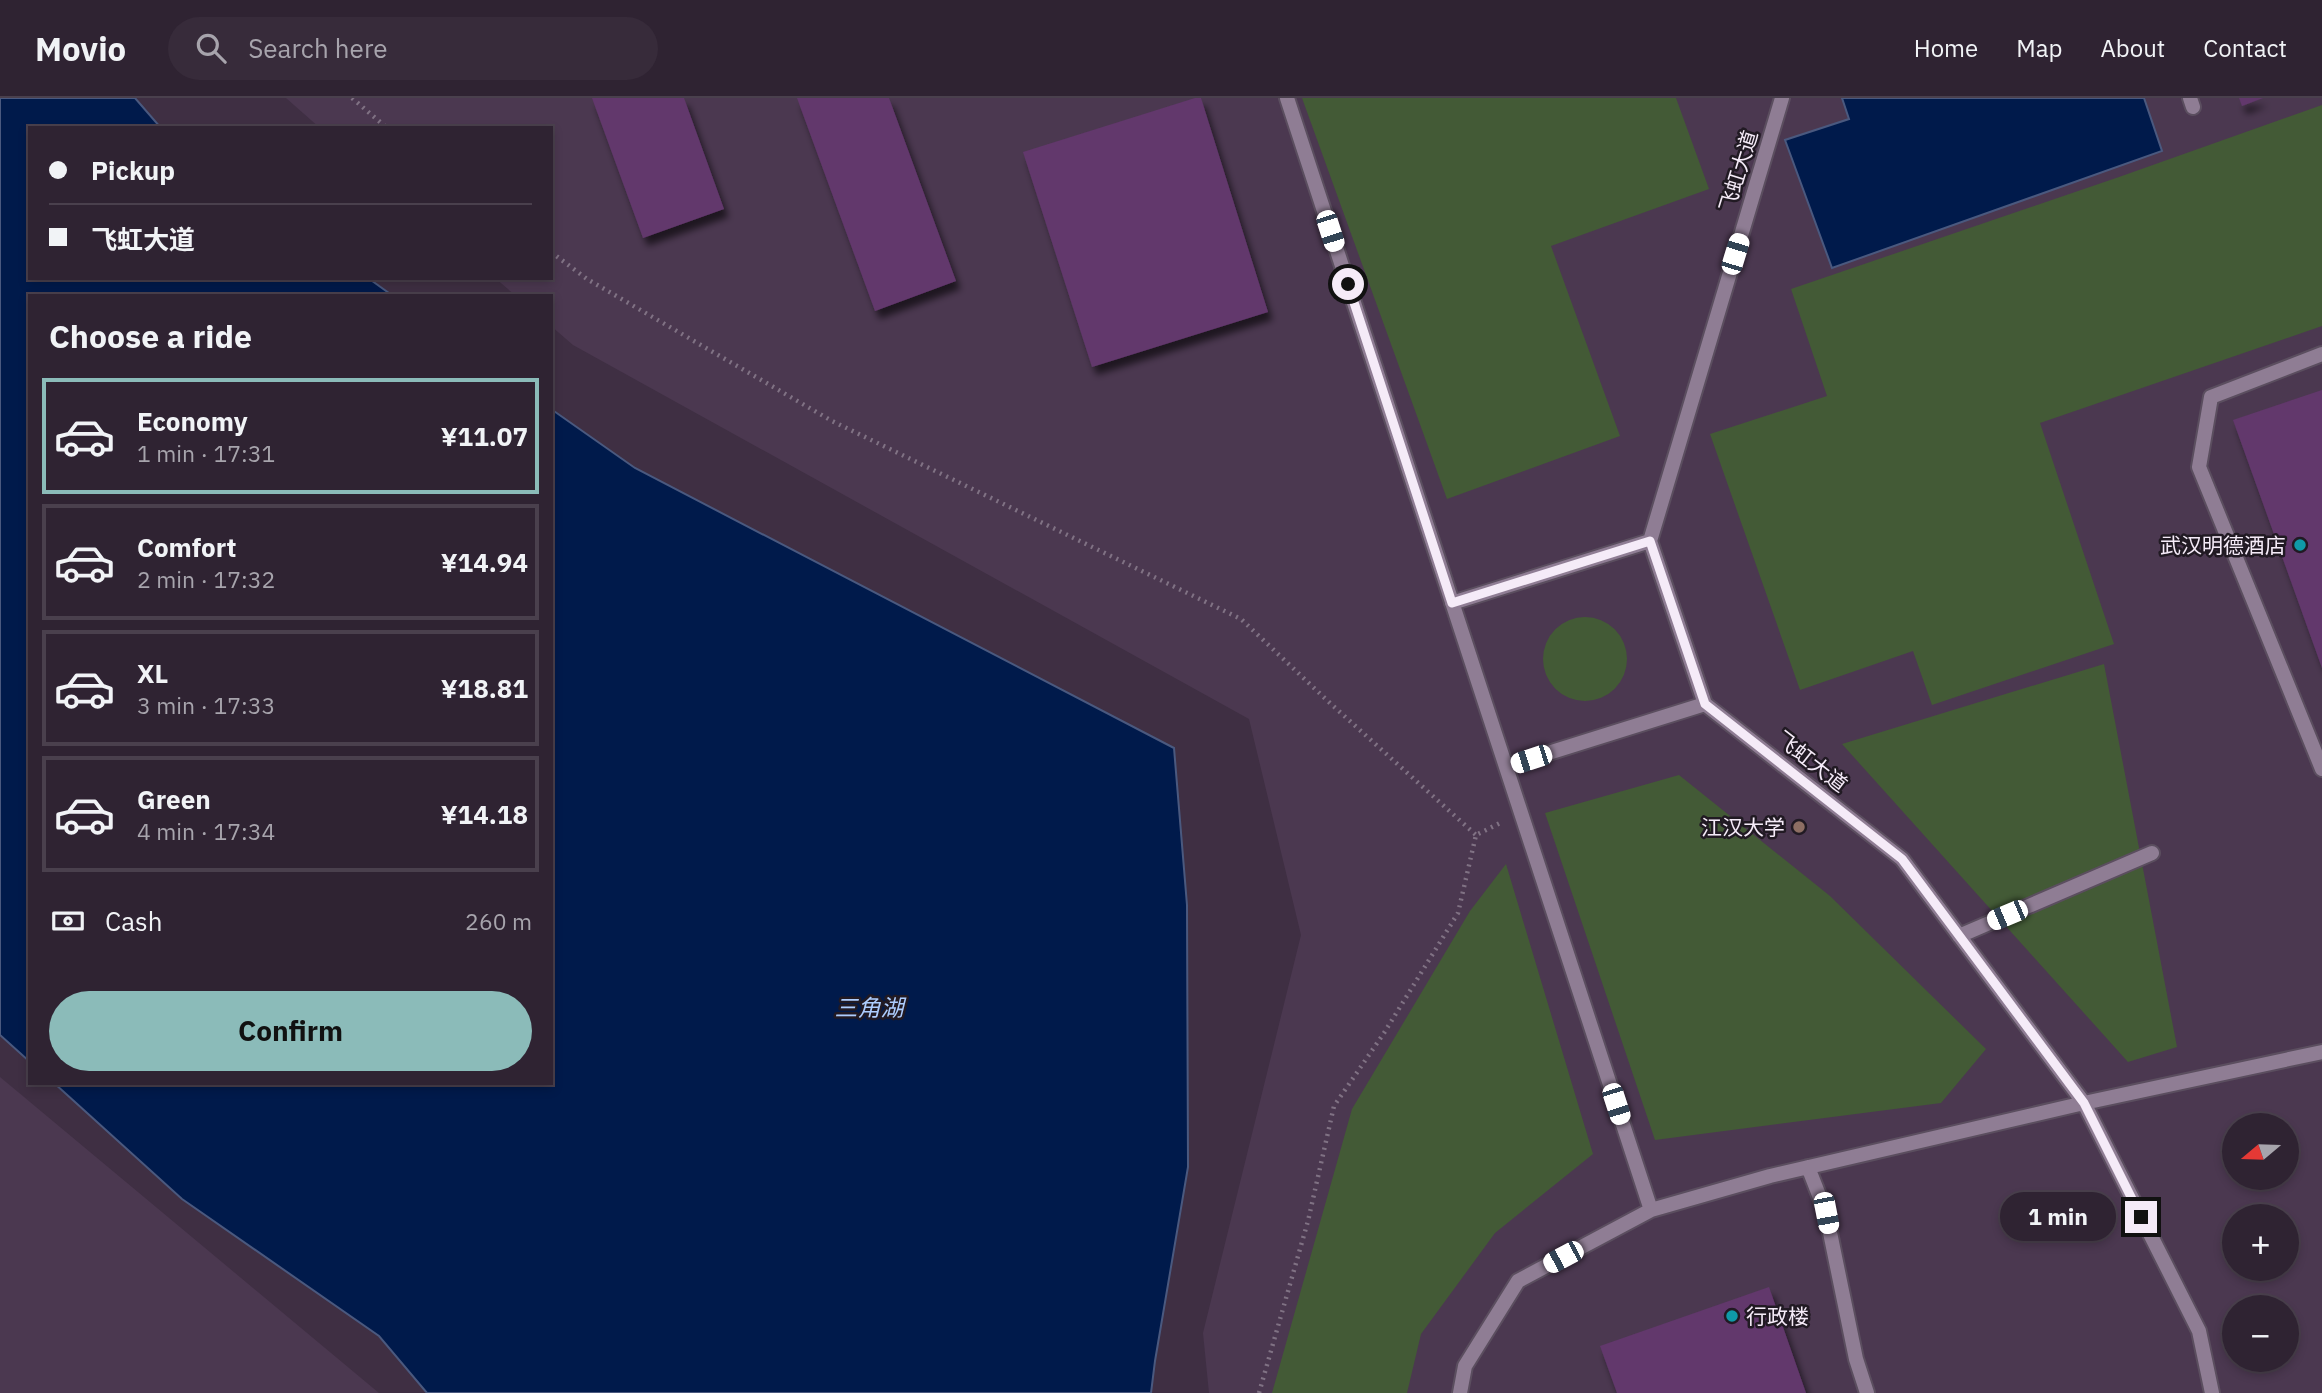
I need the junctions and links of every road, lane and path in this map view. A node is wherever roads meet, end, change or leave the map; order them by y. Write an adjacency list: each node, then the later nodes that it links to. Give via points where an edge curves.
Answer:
1 (352, 98): 4 (path)
2 (1287, 98): 8 (lane)
3 (1782, 98): 7 (lane, 飞虹大道)
4 (385, 126)
5 (553, 254): 13 (path, via 587,279 832,421 1241,619)
6 (2322, 354): 11 (lane, via 2211,397 2199,467)
7 (1650, 541): 8 (lane); 9 (lane)
8 (1452, 603): 10 (lane)
9 (1705, 704): 10 (lane); 15 (lane, 飞虹大道, via 1902,859)
10 (1507, 766): 12 (lane)
11 (2322, 769)
12 (1521, 811): 13 (path); 19 (lane)
13 (1476, 835): 20 (path, via 1458,912 1334,1106 1308,1221)
14 (2152, 853): 15 (lane)
15 (1959, 936): 17 (lane, 飞虹大道)
16 (2322, 1052): 17 (lane)
17 (2084, 1103): 18 (lane); 23 (lane, 飞虹大道, via 2199,1331)
18 (1808, 1167): 19 (lane); 22 (lane, via 1826,1213)
19 (1651, 1210): 21 (lane, via 1518,1281 1465,1366)
20 (1259, 1393)
21 (1460, 1393)
22 (1867, 1393)
23 (2212, 1393)

